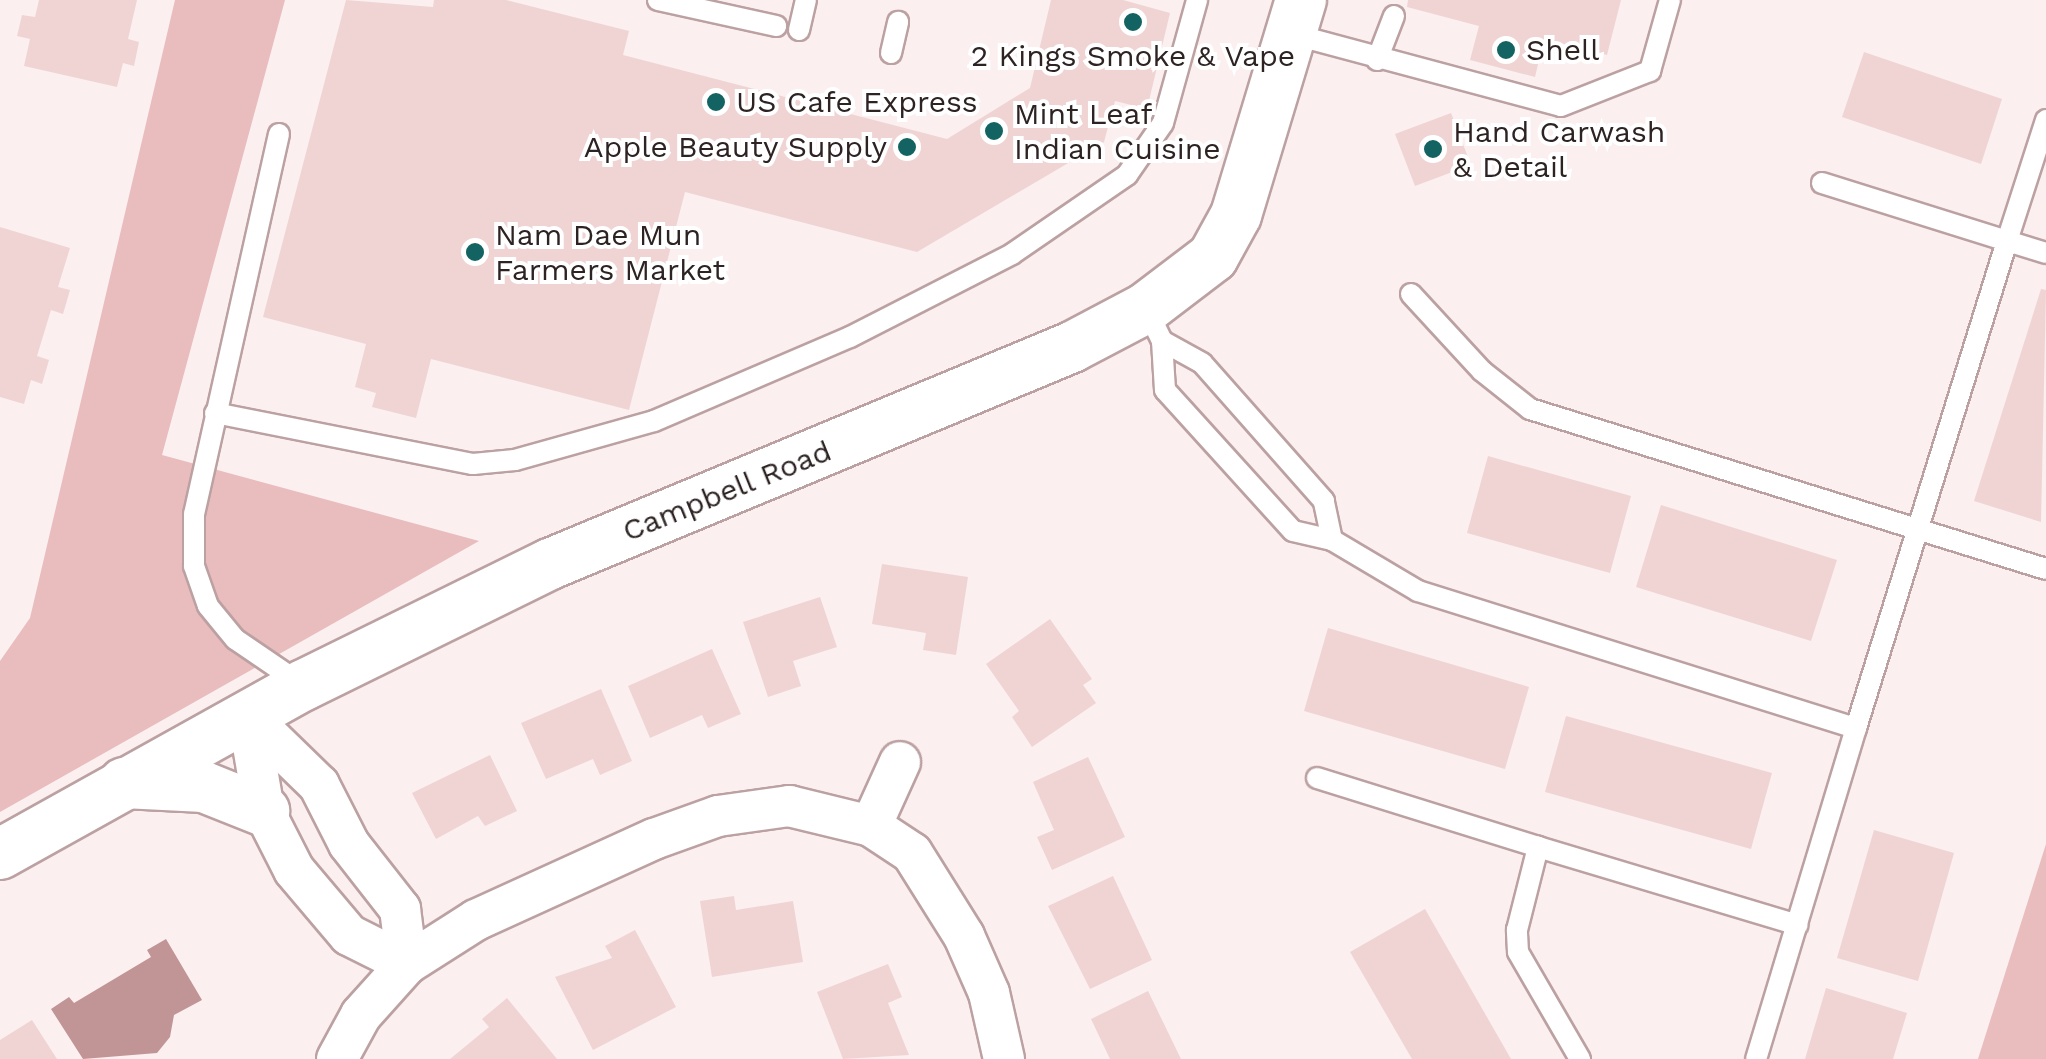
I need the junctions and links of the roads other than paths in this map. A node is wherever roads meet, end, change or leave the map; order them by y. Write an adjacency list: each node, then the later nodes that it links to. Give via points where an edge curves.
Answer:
1 (658, 0): 5 (lane)
2 (806, 0): 10 (lane)
3 (1197, 0): 20 (lane, via 1163,123 1127,175 1012,254 850,337 654,421 515,460 473,464)
4 (1670, 0): 12 (lane, via 1650,71 1561,106)
5 (706, 5): 9 (lane)
6 (1394, 16): 12 (lane)
7 (1296, 17): 12 (lane); 19 (street, Campbell Road, via 1236,216 1213,257)
8 (898, 22): 11 (lane)
9 (776, 26)
10 (799, 30)
11 (890, 53)
12 (1377, 60)
13 (2046, 120): 16 (lane)
14 (279, 134): 20 (lane)
15 (1822, 184): 16 (lane)
16 (2007, 241): 17 (lane); 21 (lane)
17 (2046, 253)
18 (1411, 294): 21 (lane, via 1482,371 1530,409)
19 (1154, 324): 22 (lane, via 1202,363 1324,501); 22 (lane, via 1164,390 1293,531); 24 (street, Campbell Road, via 1054,355 550,564)
20 (215, 413): 24 (lane, via 194,514 194,566 208,606 235,639)
21 (1918, 530): 23 (lane); 26 (lane)
22 (1332, 540): 26 (lane, via 1418,591)
23 (2046, 569)
24 (304, 686): 25 (street, Campbell Road)
25 (248, 716): 29 (street, Campbell Road); 30 (street); 35 (street, via 319,785 349,844 400,909)
26 (1856, 728): 34 (lane)
27 (900, 762): 31 (street)
28 (1317, 778): 32 (lane)
29 (124, 783): 30 (street, via 204,788); 33 (street, Campbell Road)
30 (264, 811): 35 (street, via 294,870 349,935)
31 (871, 826): 35 (street, via 789,806 718,816 476,920); 37 (street, via 912,853 942,894 989,993)
32 (1538, 847): 34 (lane); 38 (lane, via 1517,930 1518,952)
33 (0, 854)
34 (1798, 924): 39 (lane)
35 (407, 964): 36 (street, via 361,1016)
36 (337, 1059)
37 (1004, 1059)
38 (1580, 1059)
39 (1756, 1059)

